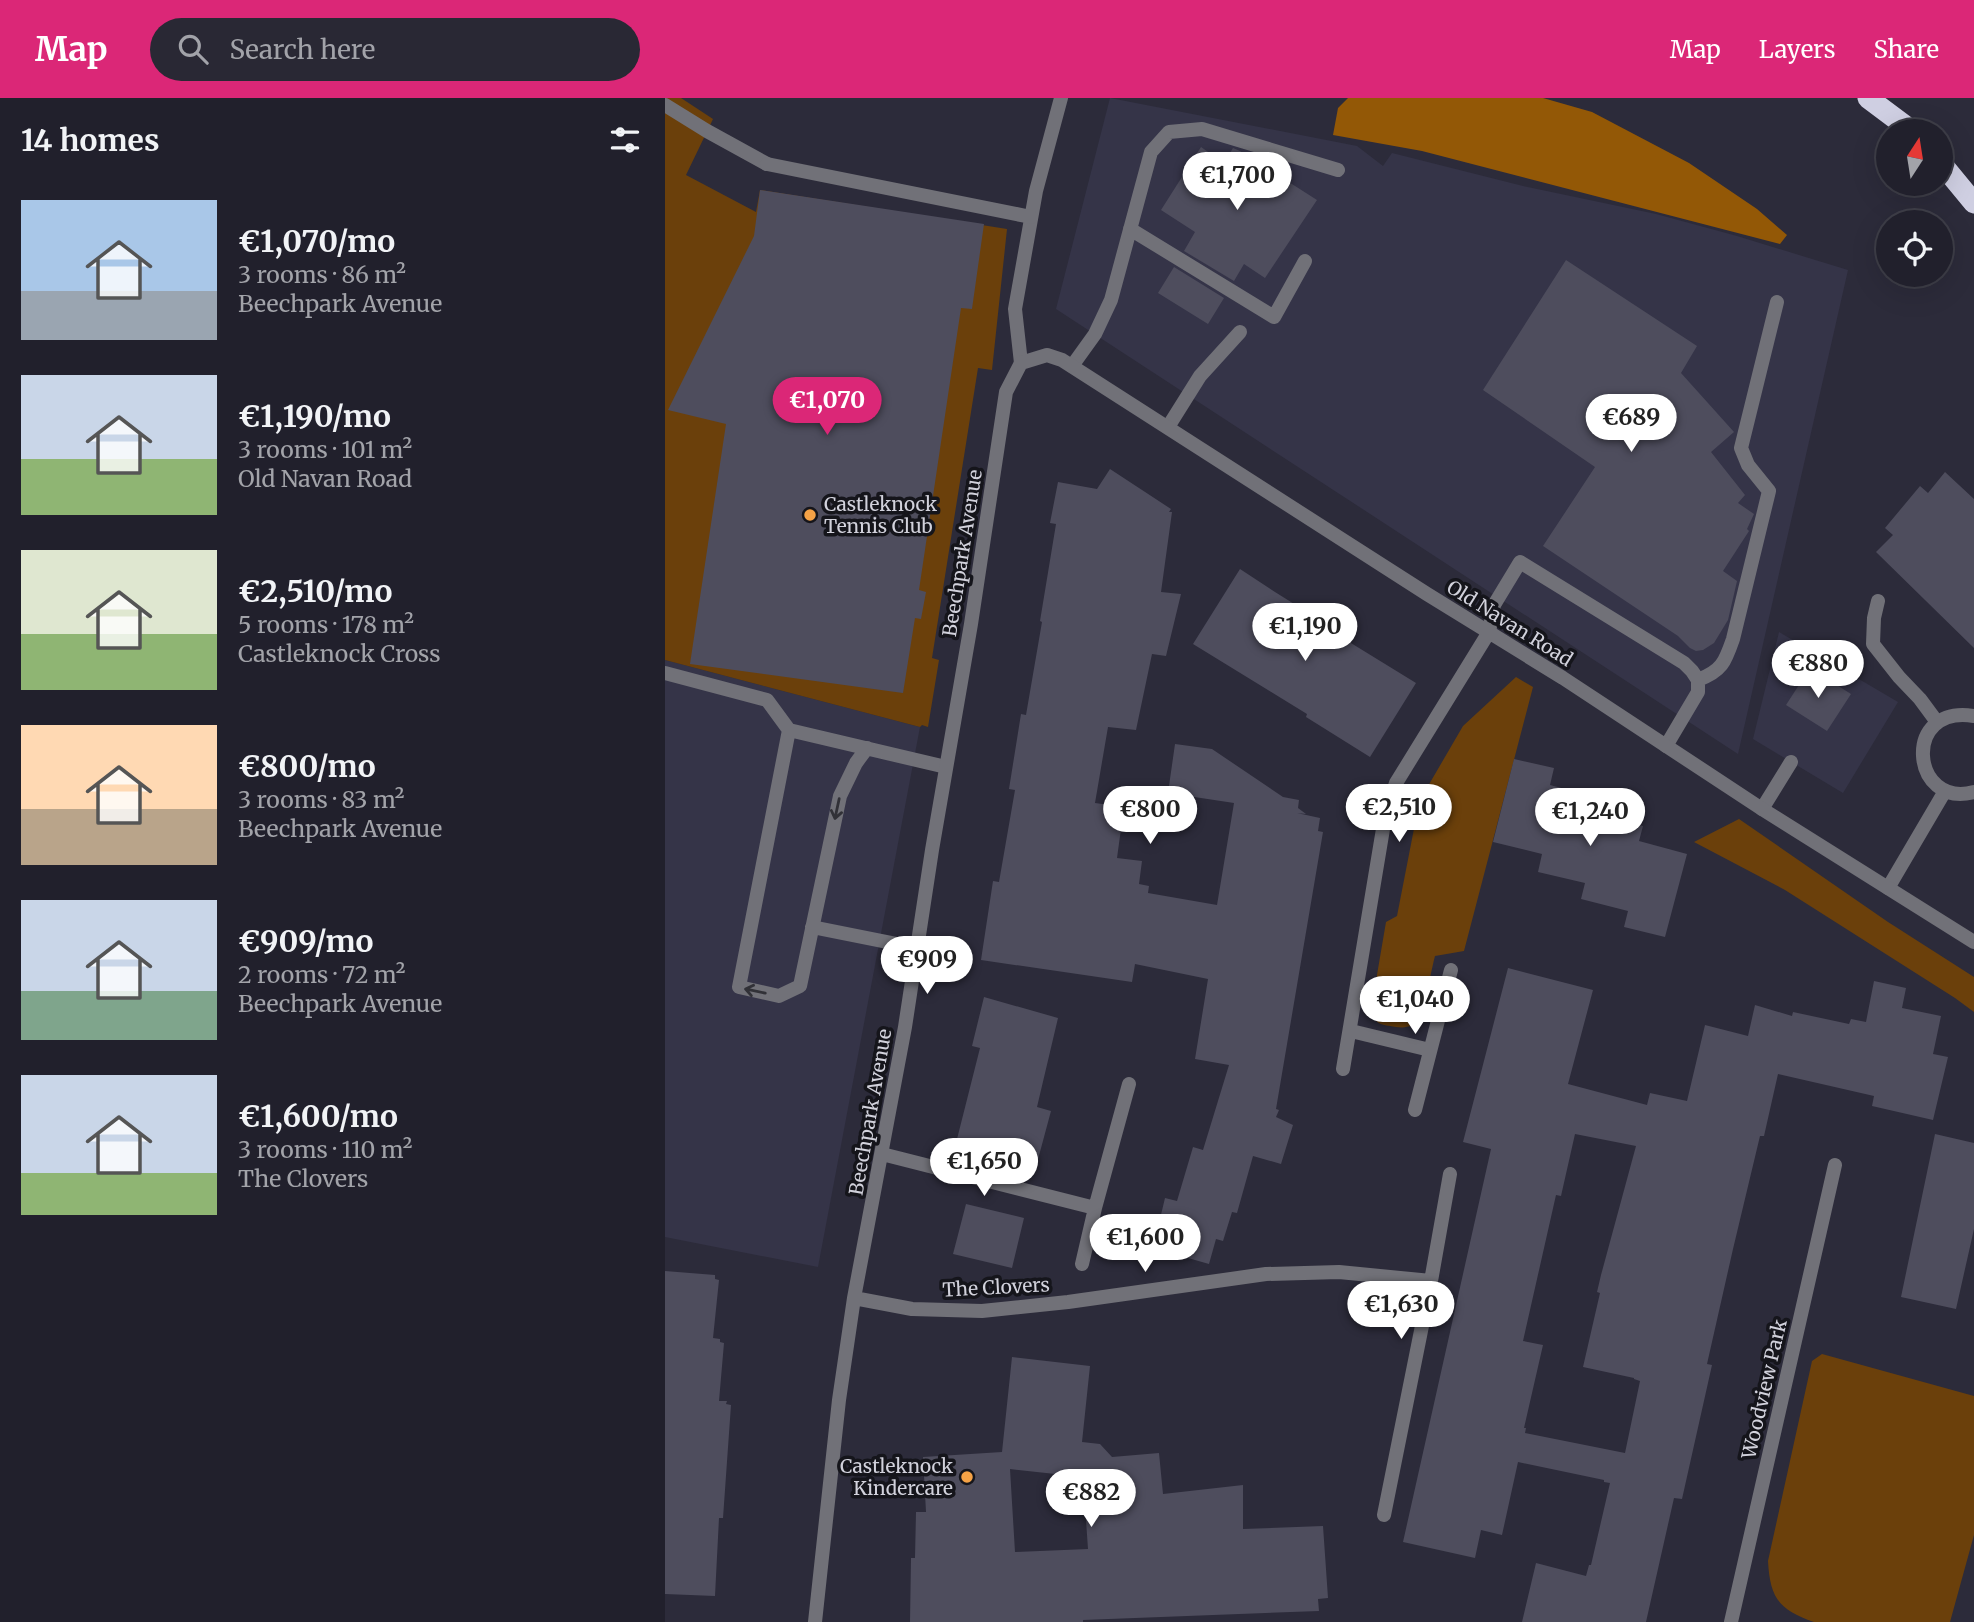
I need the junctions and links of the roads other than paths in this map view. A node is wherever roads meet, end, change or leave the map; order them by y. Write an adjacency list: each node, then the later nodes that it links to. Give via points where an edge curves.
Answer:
1 (1061, 98): 8 (street)
2 (1868, 98): 4 (highway)
3 (665, 105): 8 (street, via 767,164)
4 (1896, 119)
5 (1338, 170): 9 (street, via 1202,129 1169,132 1151,152)
6 (1953, 178): 7 (highway)
7 (1974, 203)
8 (1031, 217): 13 (street, via 1015,309)
9 (1130, 229): 10 (street, via 1274,317); 14 (street, via 1103,319)
10 (1305, 261)
11 (1777, 302): 19 (street, via 1741,448 1769,491 1725,663 1713,675)
12 (1240, 332): 15 (street, via 1200,376)
13 (1021, 363): 14 (street, Old Navan Road, via 1047,355); 26 (street, Beechpark Avenue, via 1006,392)
14 (1072, 366): 15 (street, Old Navan Road)
15 (1168, 427): 17 (street, Old Navan Road)
16 (1878, 601): 21 (street, via 1873,644)
17 (1489, 632): 19 (street, via 1494,606 1520,562 1684,663); 23 (street, Old Navan Road); 35 (street, via 1396,783 1385,817)
18 (665, 673): 22 (street, via 767,700)
19 (1698, 680): 23 (street, via 1698,692)
20 (1974, 716): 21 (street, via 1962,714)
21 (1937, 722): 27 (street, via 1928,732 1922,759 1926,772)
22 (789, 730): 24 (street); 31 (street, one-way to 22, via 800,986 779,996 740,987)
23 (1666, 746): 29 (street, Old Navan Road)
24 (867, 748): 26 (street); 31 (street, one-way to 31, via 840,796)
25 (1791, 762): 29 (street)
26 (946, 767): 33 (street, Beechpark Avenue)
27 (1945, 791): 28 (street); 30 (street)
28 (1974, 792)
29 (1762, 809): 30 (street, Old Navan Road)
30 (1888, 888): 32 (street, Old Navan Road)
31 (812, 927): 33 (street)
32 (1974, 942)
33 (917, 948): 40 (street, Beechpark Avenue)
34 (1451, 970): 36 (street)
35 (1351, 1031): 36 (street); 37 (street)
36 (1430, 1050): 39 (street)
37 (1343, 1069)
38 (1129, 1084): 43 (street)
39 (1415, 1110)
40 (882, 1154): 43 (street); 46 (street, Beechpark Avenue)
41 (1835, 1165): 49 (street, Woodview Park)
42 (1451, 1174): 45 (street)
43 (1095, 1208): 44 (street)
44 (1082, 1264)
45 (1431, 1281): 46 (street, The Clovers, via 1339,1272 1266,1275 982,1311 912,1309); 47 (street)
46 (854, 1298): 48 (street, Beechpark Avenue)
47 (1384, 1515)
48 (815, 1622)
49 (1731, 1622)

